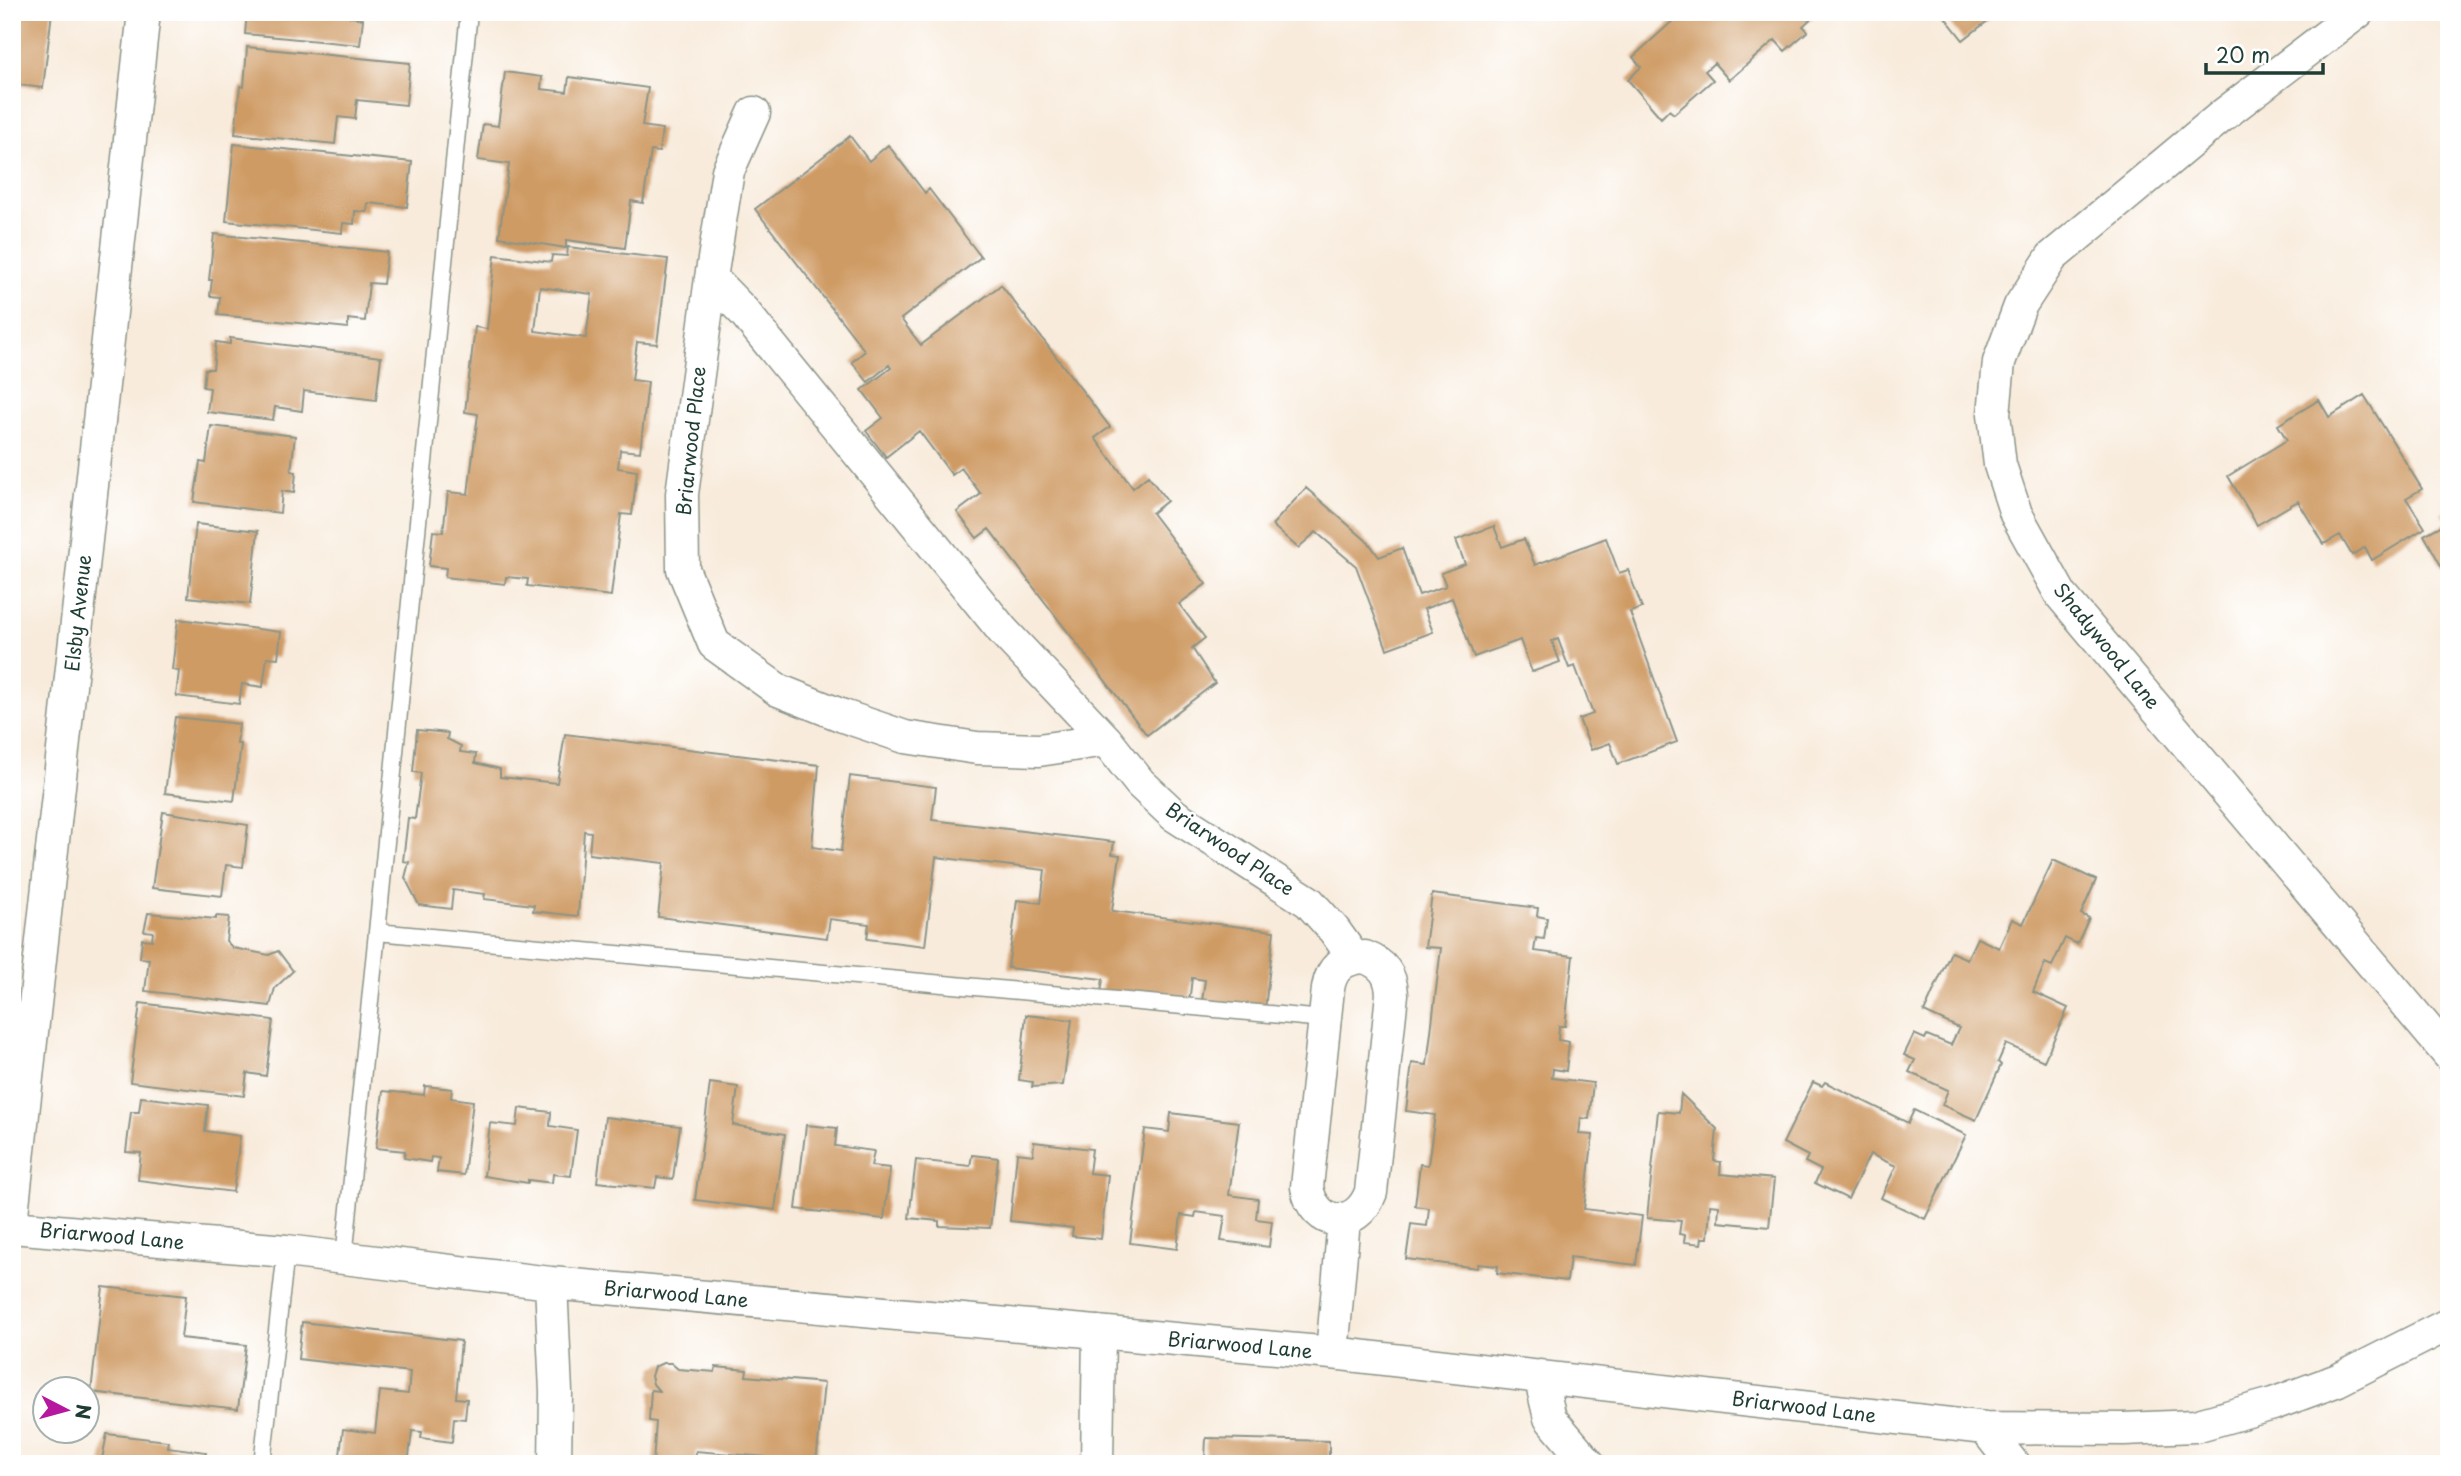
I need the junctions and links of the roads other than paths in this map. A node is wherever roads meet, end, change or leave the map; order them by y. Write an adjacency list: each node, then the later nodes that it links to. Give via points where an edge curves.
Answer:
1 (144, 12): 11 (street, Elsby Avenue)
2 (469, 12): 7 (lane)
3 (2358, 12): 10 (street, Shadywood Lane, via 2052,257 2020,306 2000,362 1994,414 2000,465 2015,514 2061,594)
4 (754, 113): 5 (street, Briarwood Place, via 728,171)
5 (711, 278): 6 (street, Briarwood Place, via 744,312 1003,631); 6 (street, Briarwood Place, via 682,494 683,569 714,644 778,690 905,737 977,748 1027,749)
6 (1105, 740): 8 (street, Briarwood Place, via 1174,816 1309,902)
7 (377, 932): 9 (lane); 15 (lane)
8 (1354, 958): 9 (street, via 1329,978); 12 (street, via 1377,962 1392,982 1392,994 1371,1192 1367,1204)
9 (1324, 1019): 12 (street, via 1307,1187 1309,1201 1318,1212)
10 (2449, 1055)
11 (12, 1214)
12 (1344, 1220): 19 (street)
13 (12, 1227): 14 (street, Briarwood Lane)
14 (286, 1251): 15 (street, Briarwood Lane); 22 (lane)
15 (344, 1258): 16 (street, Briarwood Lane)
16 (551, 1283): 18 (street, Briarwood Lane); 23 (street)
17 (2449, 1324): 21 (street, Briarwood Lane, via 2338,1380 2195,1426)
18 (1100, 1332): 19 (street, Briarwood Lane); 24 (street)
19 (1332, 1353): 20 (street, Briarwood Lane)
20 (1540, 1376): 21 (street, Briarwood Lane); 25 (street, via 1550,1418)
21 (1985, 1428): 26 (street)
22 (262, 1464)
23 (555, 1464)
24 (1097, 1464)
25 (1589, 1464)
26 (2013, 1464)

